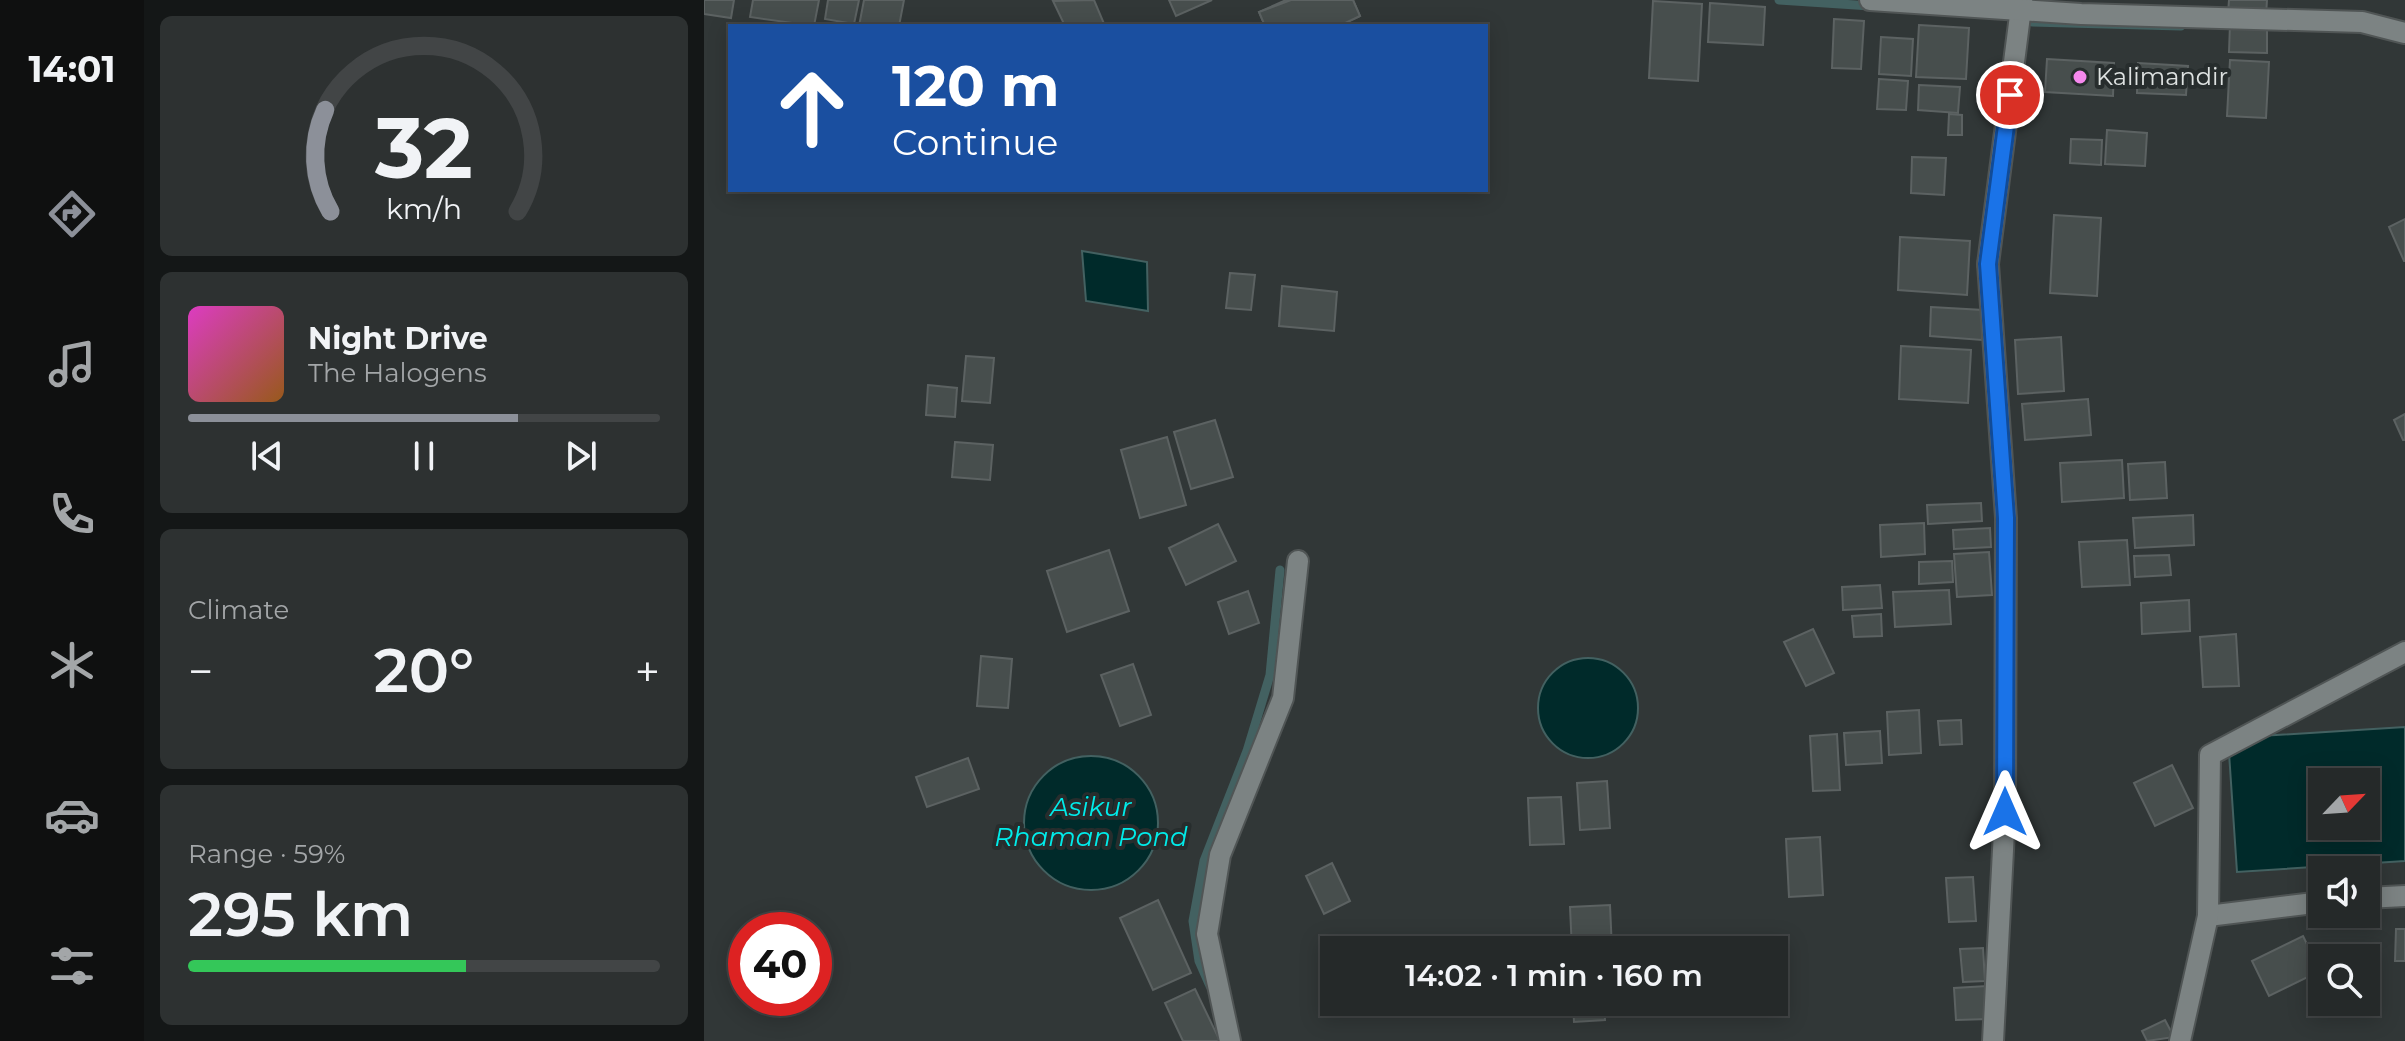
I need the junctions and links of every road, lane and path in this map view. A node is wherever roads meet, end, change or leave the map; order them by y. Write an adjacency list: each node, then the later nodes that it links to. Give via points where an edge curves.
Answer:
1 (1870, 0): 2 (street)
2 (2022, 5): 3 (street, via 2362,22); 11 (street, via 1988,264 2006,518 2005,812)
3 (2405, 33)
4 (1298, 561): 10 (street, via 1283,698 1220,855 1207,934)
5 (2405, 652): 9 (street, via 2210,755)
6 (2405, 896): 7 (street)
7 (2380, 897)
8 (2308, 904): 9 (street)
9 (2208, 916): 12 (street)
10 (1230, 1041)
11 (1993, 1041)
12 (2180, 1041)

